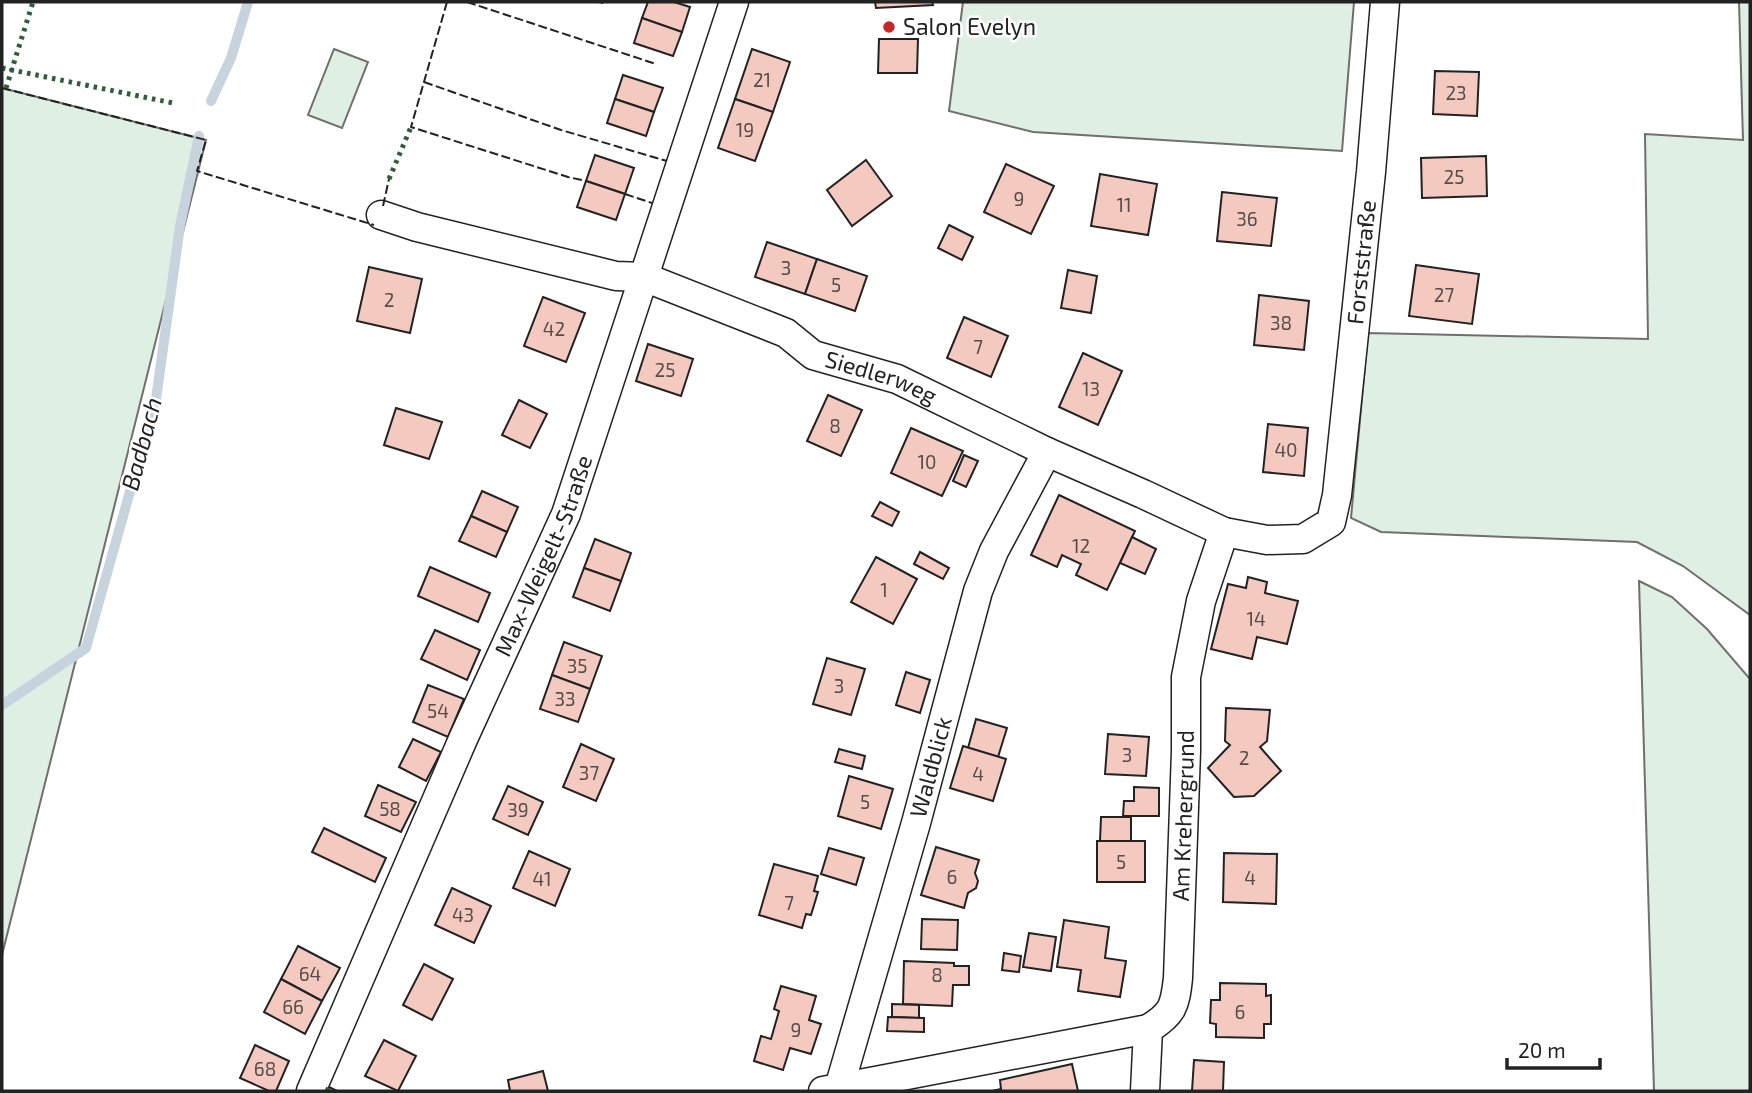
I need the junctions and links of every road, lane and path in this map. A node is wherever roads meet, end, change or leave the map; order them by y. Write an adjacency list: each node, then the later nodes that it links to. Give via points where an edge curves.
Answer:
1 (734, 2): 4 (street, Max-Weigelt-Straße)
2 (1385, 2): 6 (street, Forststraße, via 1371,172)
3 (381, 215): 4 (street, Siedlerweg, via 603,273)
4 (644, 277): 5 (street, Siedlerweg, via 786,333 813,355 897,379); 10 (street, Max-Weigelt-Straße, via 566,514)
5 (1047, 452): 7 (street, Siedlerweg); 9 (street, Waldblick, via 994,551 978,592 916,823)
6 (1331, 522): 7 (street, Siedlerweg, via 1303,539 1267,540)
7 (1224, 532): 8 (street, Am Krehergrund, via 1201,601 1186,677 1175,1005)
8 (1148, 1029): 9 (street); 11 (street)
9 (833, 1090)
10 (311, 1091)
11 (1144, 1091)

